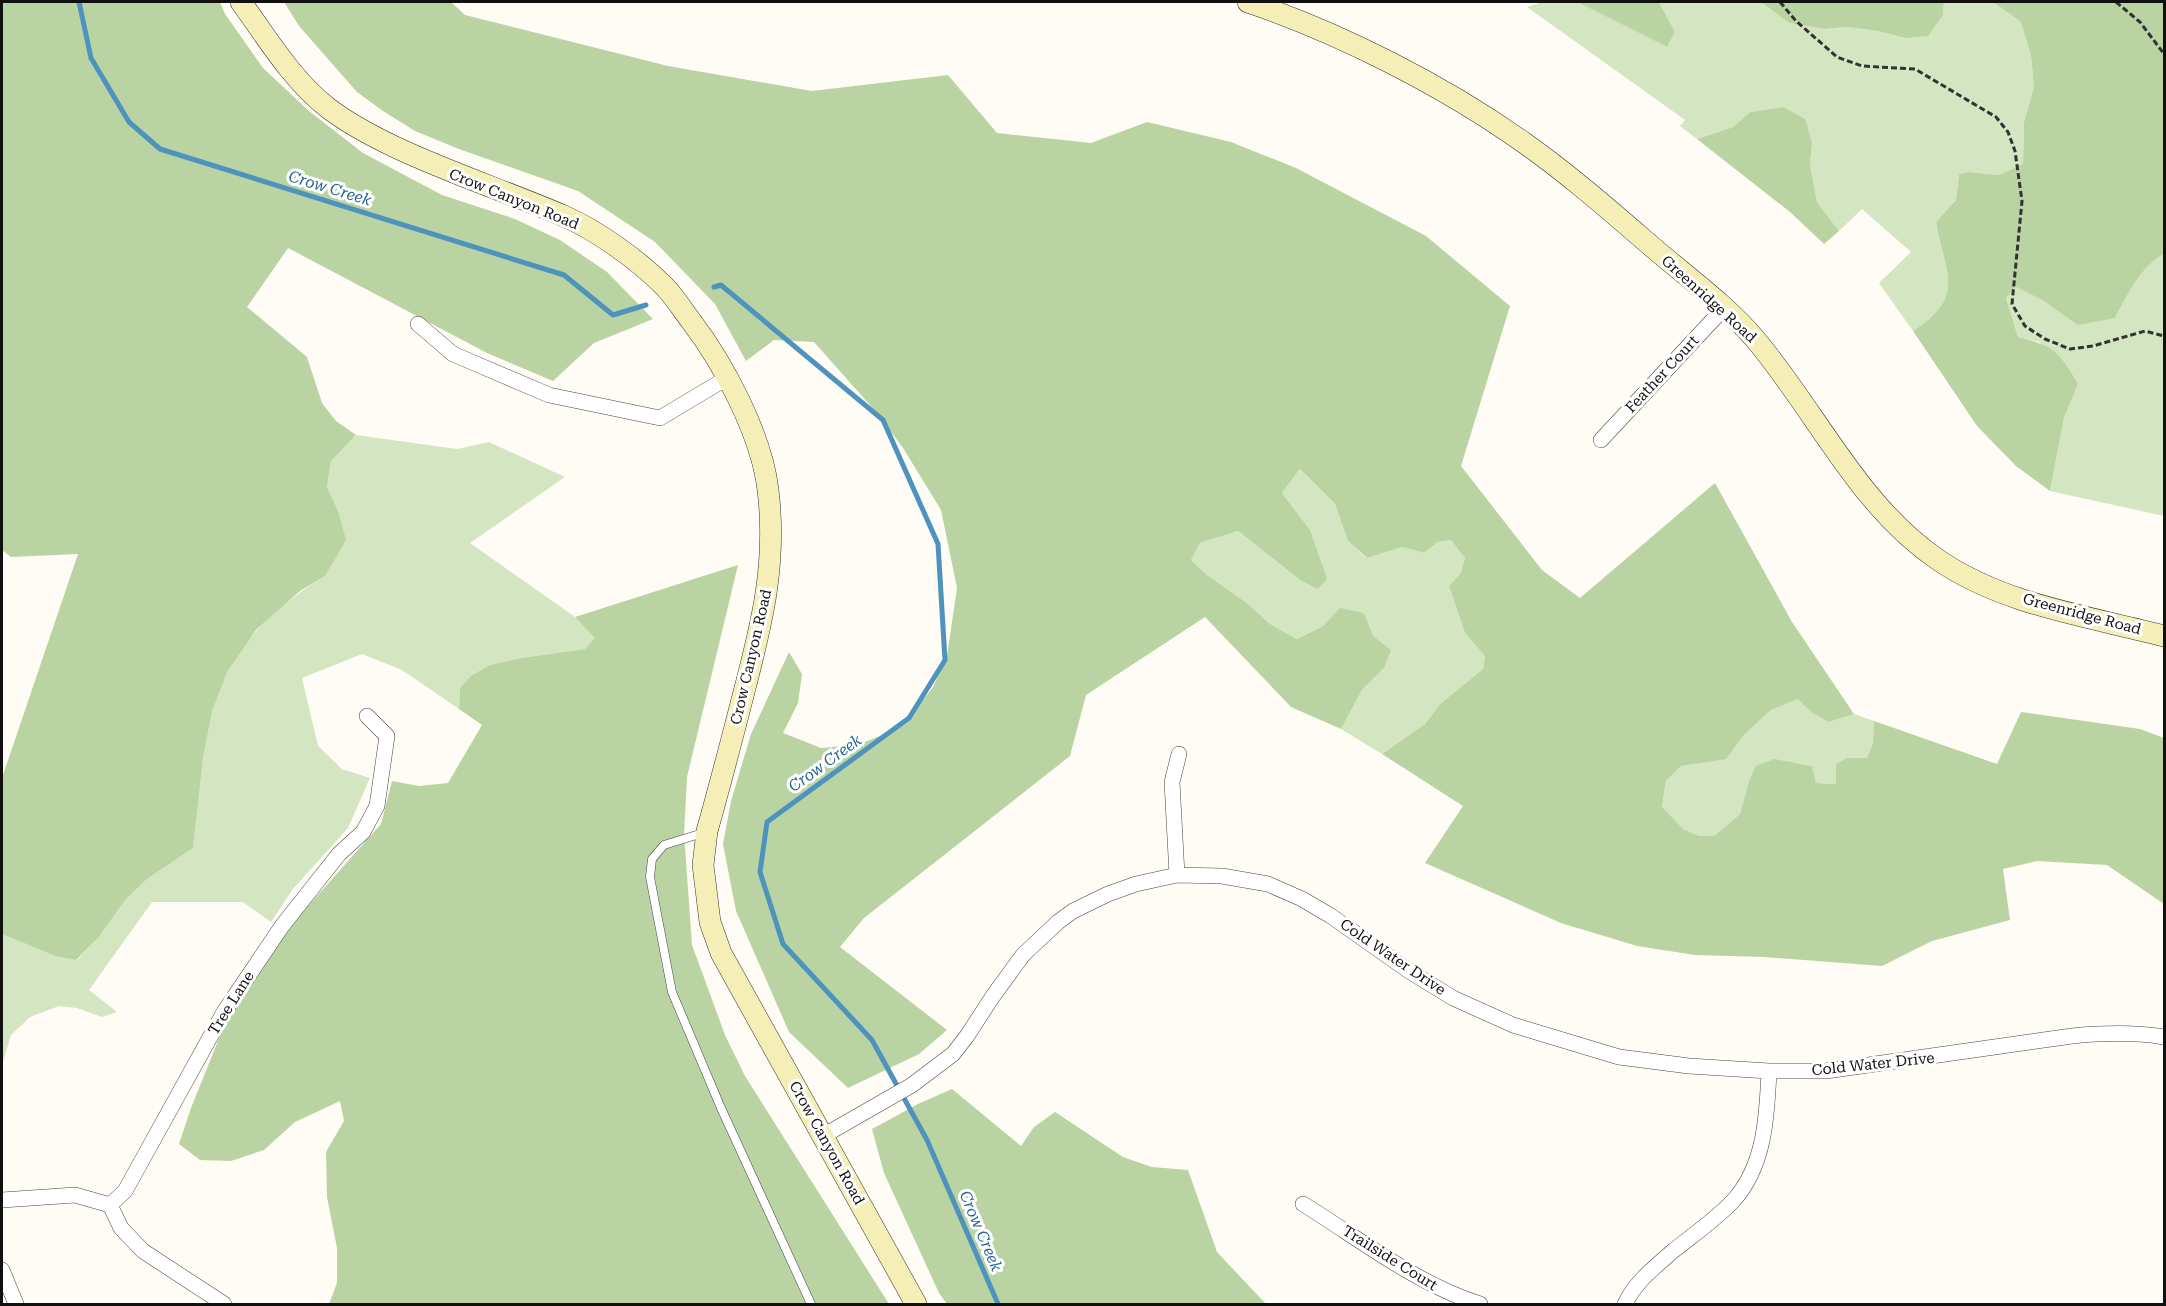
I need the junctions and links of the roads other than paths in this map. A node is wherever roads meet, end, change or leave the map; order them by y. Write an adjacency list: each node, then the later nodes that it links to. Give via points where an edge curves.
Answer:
1 (241, 2): 5 (main road, Crow Canyon Road, via 300,81 326,107 358,129 438,167 567,217 615,245 664,286 705,339)
2 (1248, 2): 3 (main road, Greenridge Road, via 1337,37 1488,119 1525,143)
3 (1724, 308): 6 (street, Feather Court); 7 (main road, Greenridge Road, via 1776,364 1876,502 1935,558 1994,590)
4 (418, 324): 5 (street, via 453,354 549,395 660,418)
5 (727, 378): 10 (main road, Crow Canyon Road, via 753,433 768,489 769,584)
6 (1601, 440)
7 (2164, 636)
8 (367, 716): 17 (street, Tree Lane, via 387,736 377,807 363,832 339,854 282,926 224,1012 125,1191)
9 (1179, 754): 11 (street, via 1172,782)
10 (707, 831): 14 (main road, Crow Canyon Road, via 703,865 710,922 721,953); 19 (lane, via 664,845 652,859 650,877 672,992)
11 (1177, 874): 13 (street, Cold Water Drive, via 1268,884 1302,898 1408,971 1453,998 1513,1025 1619,1057); 14 (street, Cold Water Drive, via 1108,894 1058,922 1023,955 953,1054 912,1085)
12 (2164, 1037): 13 (street, Cold Water Drive, via 2104,1033 1859,1068)
13 (1769, 1071): 24 (street, via 1764,1136 1752,1171 1733,1200 1647,1273)
14 (823, 1136): 22 (main road, Crow Canyon Road)
15 (2, 1200): 17 (street, via 75,1195)
16 (1303, 1204): 23 (street, Trailside Court, via 1411,1273)
17 (110, 1205): 21 (street, via 121,1227 143,1251)
18 (2, 1270): 20 (street)
19 (811, 1304)
20 (16, 1305)
21 (224, 1305)
22 (916, 1305)
23 (1480, 1305)
24 (1625, 1305)

